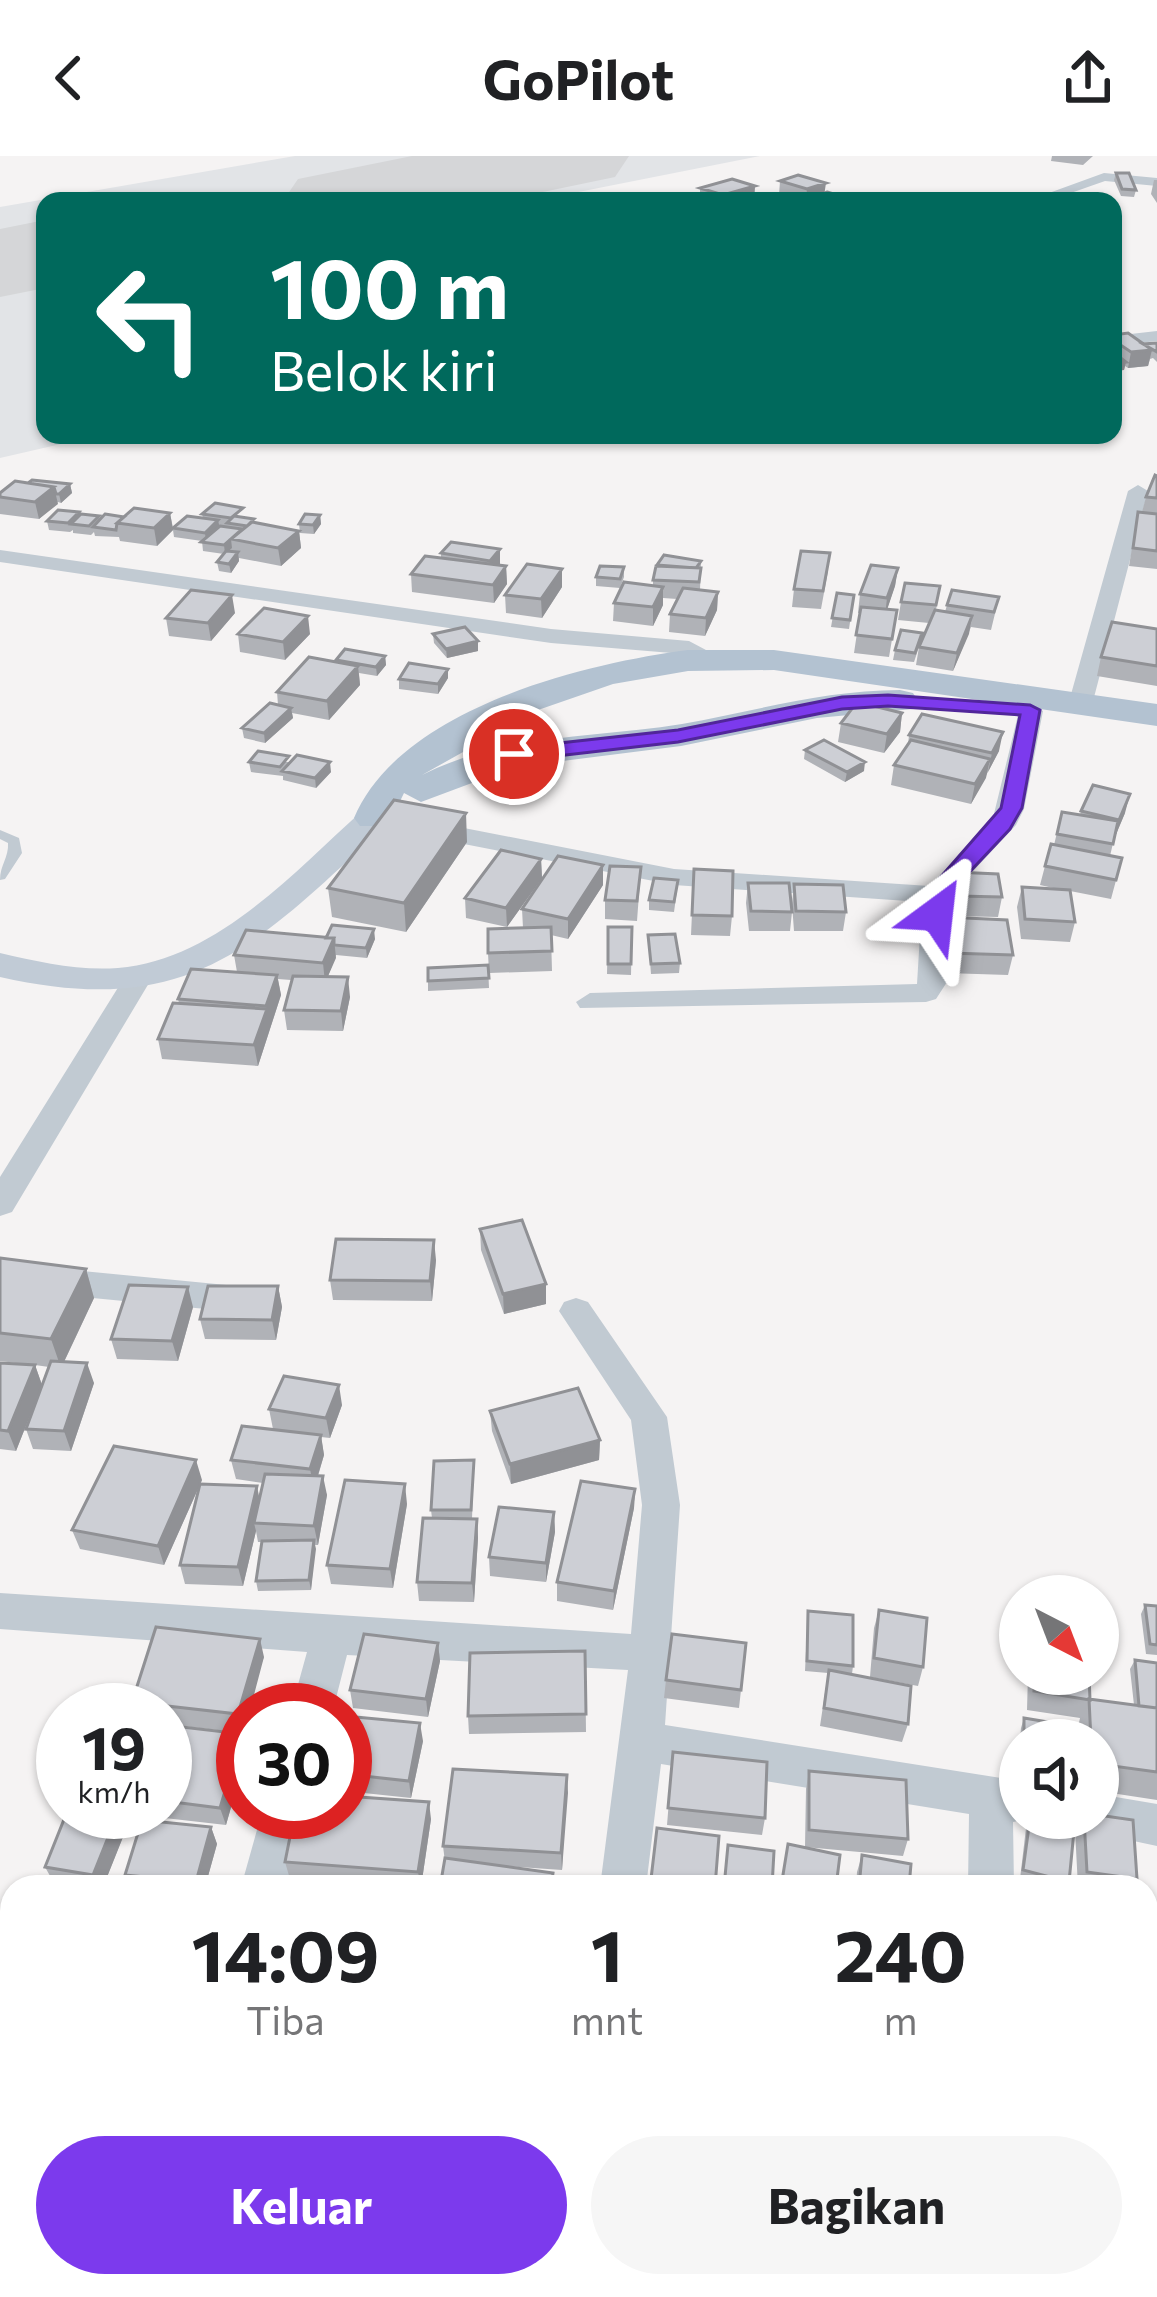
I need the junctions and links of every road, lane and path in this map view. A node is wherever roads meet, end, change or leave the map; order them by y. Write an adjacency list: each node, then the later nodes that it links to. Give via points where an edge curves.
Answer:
1 (1128, 156): 2 (street)
2 (1104, 177): 3 (street); 4 (street)
3 (1153, 178)
4 (1060, 192)
5 (1122, 322): 6 (street)
6 (1157, 326)
7 (1157, 336): 8 (street)
8 (1122, 340)
9 (1138, 491): 14 (street)
10 (0, 556): 11 (street, via 551,636)
11 (622, 656): 12 (main road); 13 (main road)
12 (723, 658): 14 (main road); 16 (main road, via 770,681)
13 (538, 695): 19 (main road, via 549,722); 20 (main road, via 410,764)
14 (1080, 705): 17 (main road)
15 (1030, 710): 16 (main road, via 888,700); 18 (main road); 23 (street, via 1012,808)
16 (786, 712): 19 (main road)
17 (1157, 715)
18 (1157, 727)
19 (585, 746): 20 (main road, via 477,763)
20 (374, 818): 23 (street, via 674,877); 25 (main road, via 234,936)
21 (0, 833): 22 (lane, via 14,841 15,854)
22 (0, 876)
23 (936, 895): 26 (street, via 926,993)
24 (0, 965): 25 (main road)
25 (138, 978): 27 (street)
26 (590, 1002)
27 (0, 1204)
28 (0, 1276): 29 (street)
29 (278, 1303)
30 (576, 1311): 33 (street, via 649,1417 661,1505)
31 (0, 1611): 32 (street)
32 (332, 1636): 33 (street); 34 (street)
33 (648, 1653): 35 (street)
34 (319, 1683)
35 (644, 1741): 36 (street); 42 (street)
36 (999, 1798)
37 (1119, 1819): 38 (street)
38 (1157, 1825)
39 (277, 1839): 41 (street)
40 (999, 1839): 43 (street)
41 (267, 1875)
42 (625, 1875)
43 (993, 1875)

